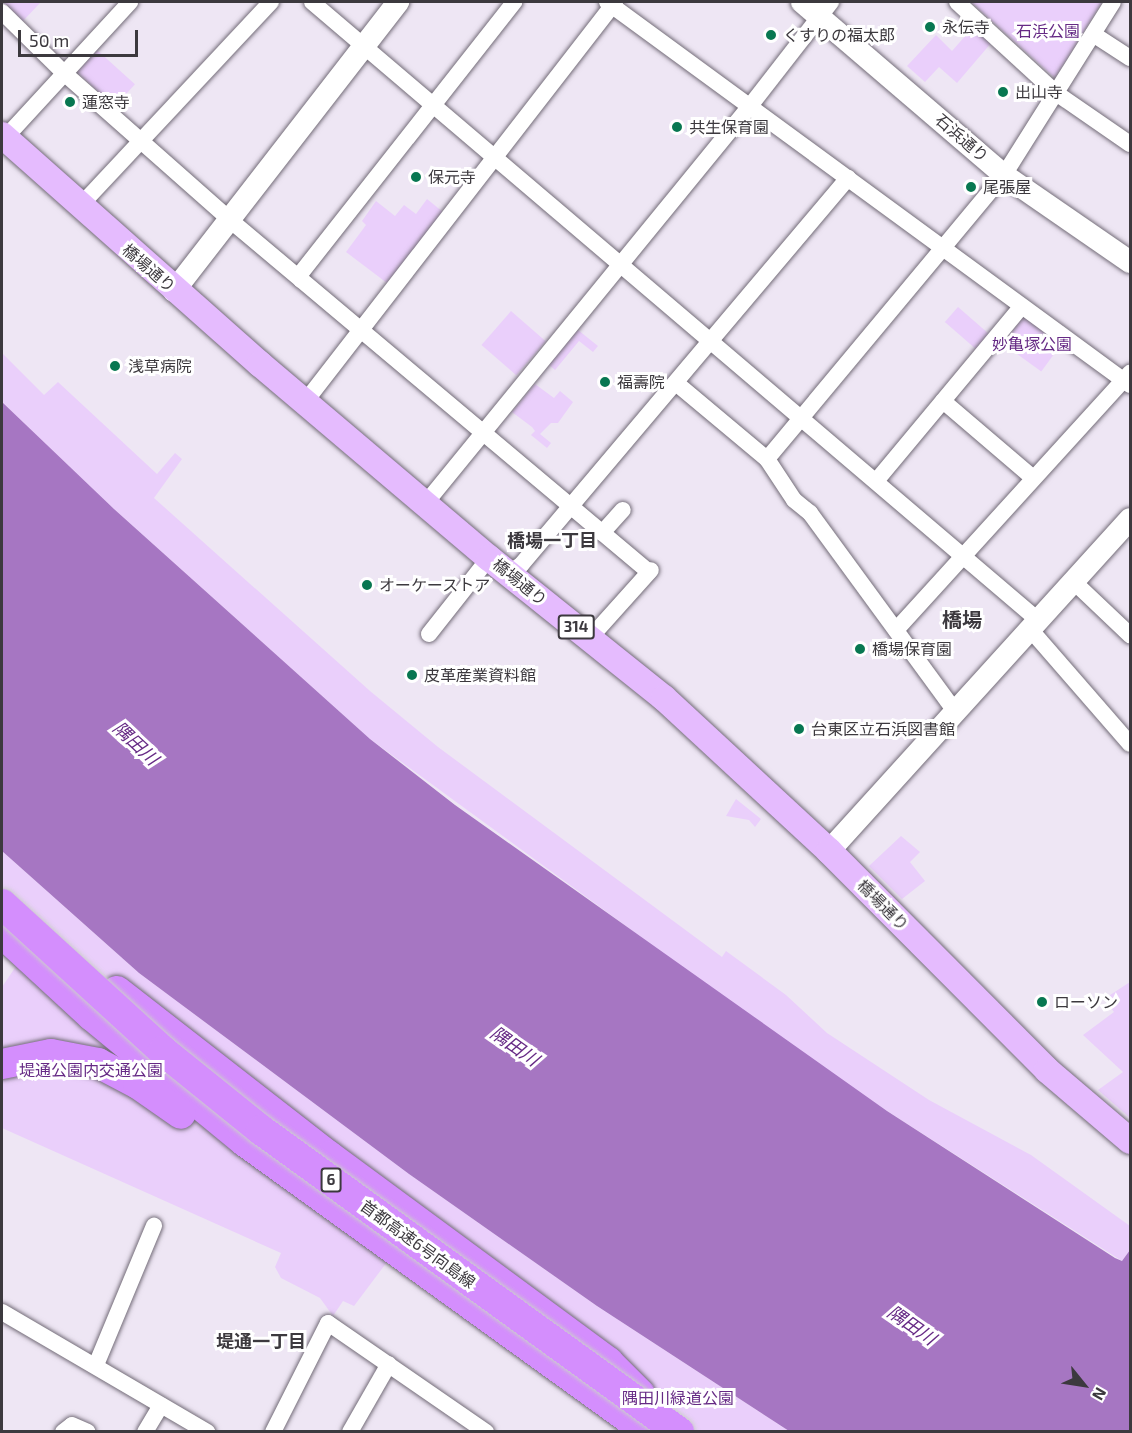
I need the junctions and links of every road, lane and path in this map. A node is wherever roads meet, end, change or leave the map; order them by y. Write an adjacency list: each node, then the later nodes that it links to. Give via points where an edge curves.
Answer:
1 (130, 2): 15 (street)
2 (271, 2): 20 (street)
3 (312, 2): 13 (street)
4 (398, 2): 13 (street)
5 (514, 2): 17 (street)
6 (802, 2): 10 (street, 石浜通り)
7 (957, 2): 16 (street)
8 (1113, 2): 12 (street)
9 (611, 3): 18 (street); 22 (street)
10 (826, 8): 18 (street); 23 (street, 石浜通り)
11 (2, 12): 15 (street)
12 (1093, 34): 14 (street); 16 (street)
13 (364, 46): 17 (street); 26 (street)
14 (1131, 58)
15 (64, 73): 19 (street); 20 (street)
16 (1056, 93): 21 (street); 23 (street)
17 (434, 105): 22 (street); 30 (street, via 301,273)
18 (750, 106): 24 (street); 29 (street)
19 (3, 137): 25 (main road, 橋場通り / 314)
20 (139, 140): 25 (street); 26 (street)
21 (1131, 144)
22 (495, 158): 29 (street); 33 (street)
23 (1004, 175): 27 (street); 28 (street, 石浜通り)
24 (848, 178): 27 (street); 34 (street)
25 (78, 207): 31 (main road, 橋場通り / 314)
26 (230, 220): 30 (street); 31 (street)
27 (945, 247): 32 (street); 39 (street)
28 (1131, 262)
29 (620, 266): 34 (street); 40 (street)
30 (301, 280): 33 (street)
31 (174, 291): 38 (main road, 橋場通り / 314)
32 (1022, 306): 35 (street); 37 (street)
33 (362, 329): 38 (street); 40 (street)
34 (711, 342): 36 (street); 39 (street)
35 (1128, 379): 42 (street)
36 (676, 383): 41 (street); 45 (street)
37 (943, 401): 42 (street); 43 (street)
38 (305, 402): 44 (main road, 橋場通り / 314)
39 (802, 418): 41 (street); 43 (street)
40 (482, 432): 44 (street); 45 (street)
41 (767, 459): 53 (street, via 794,500 810,513)
42 (1033, 478): 49 (street)
43 (878, 480): 49 (street)
44 (425, 504): 50 (main road, 橋場通り / 314)
45 (571, 507): 48 (street); 50 (street, via 521,566 512,571)
46 (623, 510): 48 (street)
47 (1131, 519): 51 (street)
48 (603, 533): 56 (street, via 650,572)
49 (963, 554): 52 (street); 53 (street)
50 (495, 563): 54 (street); 56 (main road, 橋場通り / 314)
51 (1074, 581): 52 (street); 55 (street)
52 (1034, 625): 57 (street); 58 (street)
53 (896, 630): 57 (street)
54 (429, 634)
55 (1131, 635)
56 (590, 638): 59 (main road, 橋場通り / 314, via 664,698)
57 (955, 711): 59 (street)
58 (1131, 744)
59 (829, 851): 64 (main road, 橋場通り / 314, via 1032,1055)
60 (2, 891): 79 (highway, bridge, via 201,1059 608,1362 639,1392)
61 (2, 904): 80 (highway, 首都高速6号向島線 / 6, bridge, via 163,1051 261,1130)
62 (2, 933): 66 (highway, 首都高速6号向島線 / 6, via 161,1074 244,1141)
63 (2, 1064): 66 (highway, via 51,1054 75,1057 119,1072 255,1164)
64 (1131, 1141)
65 (154, 1227): 69 (street)
66 (374, 1235): 78 (highway, 首都高速6号向島線 / 6)
67 (2, 1312): 69 (street)
68 (389, 1364): 75 (street, via 328,1323); 76 (street); 77 (street)
69 (96, 1365): 70 (street)
70 (161, 1405): 73 (street); 74 (street)
71 (63, 1431): 72 (street, via 72,1425)
72 (88, 1431)
73 (145, 1431)
74 (207, 1431)
75 (273, 1431)
76 (350, 1431)
77 (486, 1431)
78 (647, 1431)
79 (662, 1431)
80 (679, 1431)

